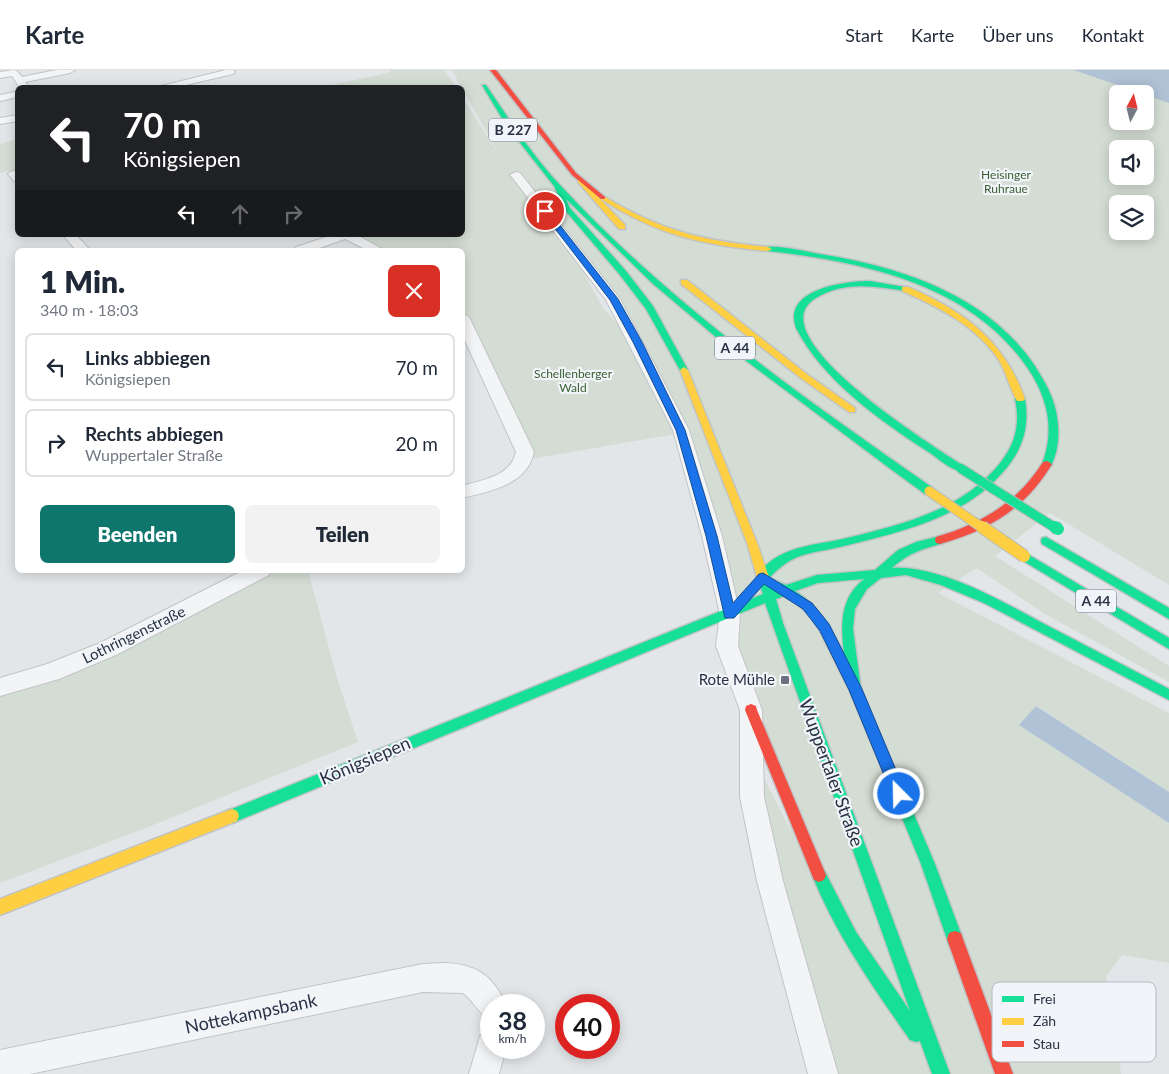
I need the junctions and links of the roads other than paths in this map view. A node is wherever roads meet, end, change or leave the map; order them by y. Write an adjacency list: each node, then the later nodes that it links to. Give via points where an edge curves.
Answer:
1 (70, 70): 6 (street)
2 (492, 70): 14 (main road, B 227)
3 (231, 74): 8 (street)
4 (0, 75): 6 (street, via 14,73)
5 (479, 78): 15 (main road, B 227, via 508,124)
6 (22, 83): 7 (street)
7 (7, 85)
8 (174, 85)
9 (15, 96): 10 (street)
10 (0, 98)
11 (15, 119): 12 (street)
12 (0, 122)
13 (516, 175): 40 (street, via 614,299 681,430 712,536)
14 (580, 181): 16 (main road); 32 (main road, via 631,216 685,238 857,262 919,282 984,316 1026,355 1042,381 1051,406 1055,438 1048,462 1038,480 996,515 967,532)
15 (557, 186): 35 (main road, Wuppertaler Straße, via 567,208 650,308 686,374); 42 (main road, A 44, bridge, via 669,294 784,387 1024,556)
16 (630, 235)
17 (70, 237): 20 (street)
18 (340, 237): 21 (street)
19 (350, 237): 22 (street)
20 (81, 248)
21 (307, 248)
22 (373, 248)
23 (672, 272): 25 (main road, A 44, via 805,377)
24 (465, 323): 27 (street, via 524,447 525,457 520,466 506,476)
25 (862, 417)
26 (960, 484): 28 (main road)
27 (465, 491)
28 (1015, 520)
29 (1061, 532): 35 (main road, Königsiepen, bridge, via 960,468 895,426 837,377 802,332 798,318 804,304 813,295 845,284 875,284 918,294 955,313 986,338 1000,354 1017,386 1022,432 1002,469 981,489 941,513 907,526 783,558)
30 (1042, 538): 39 (main road, A 44)
31 (1079, 546): 39 (main road)
32 (904, 551): 34 (main road); 36 (main road)
33 (256, 573): 43 (street, Lothringenstraße, via 108,649 51,672)
34 (880, 573): 36 (main road); 44 (main road, via 862,587 850,606 847,624); 45 (main road, via 906,571 956,585)
35 (763, 577): 37 (main road); 38 (main road, Wuppertaler Straße); 40 (main road, Königsiepen)
36 (817, 579): 37 (main road, Königsiepen)
37 (784, 590): 38 (main road, Königsiepen); 44 (main road, via 816,615)
38 (769, 596): 40 (main road, Königsiepen); 53 (main road, Wuppertaler Straße, via 776,623)
39 (1143, 599): 41 (main road, A 44)
40 (730, 614): 46 (street, via 727,646); 47 (main road, Königsiepen, via 164,844)
41 (1169, 614)
42 (1169, 644)
43 (0, 687)
44 (855, 689): 49 (main road, via 928,864)
45 (1169, 695)
46 (751, 710): 53 (main road, via 829,900 870,968); 55 (street, via 752,797 770,881)
47 (0, 907)
48 (485, 994): 52 (street, Nottekampsbank, via 472,981 461,978 423,978)
49 (992, 1041)
50 (488, 1059): 54 (street)
51 (1000, 1062): 56 (main road)
52 (0, 1065)
53 (939, 1069)
54 (484, 1074)
55 (823, 1074)
56 (1004, 1074)

